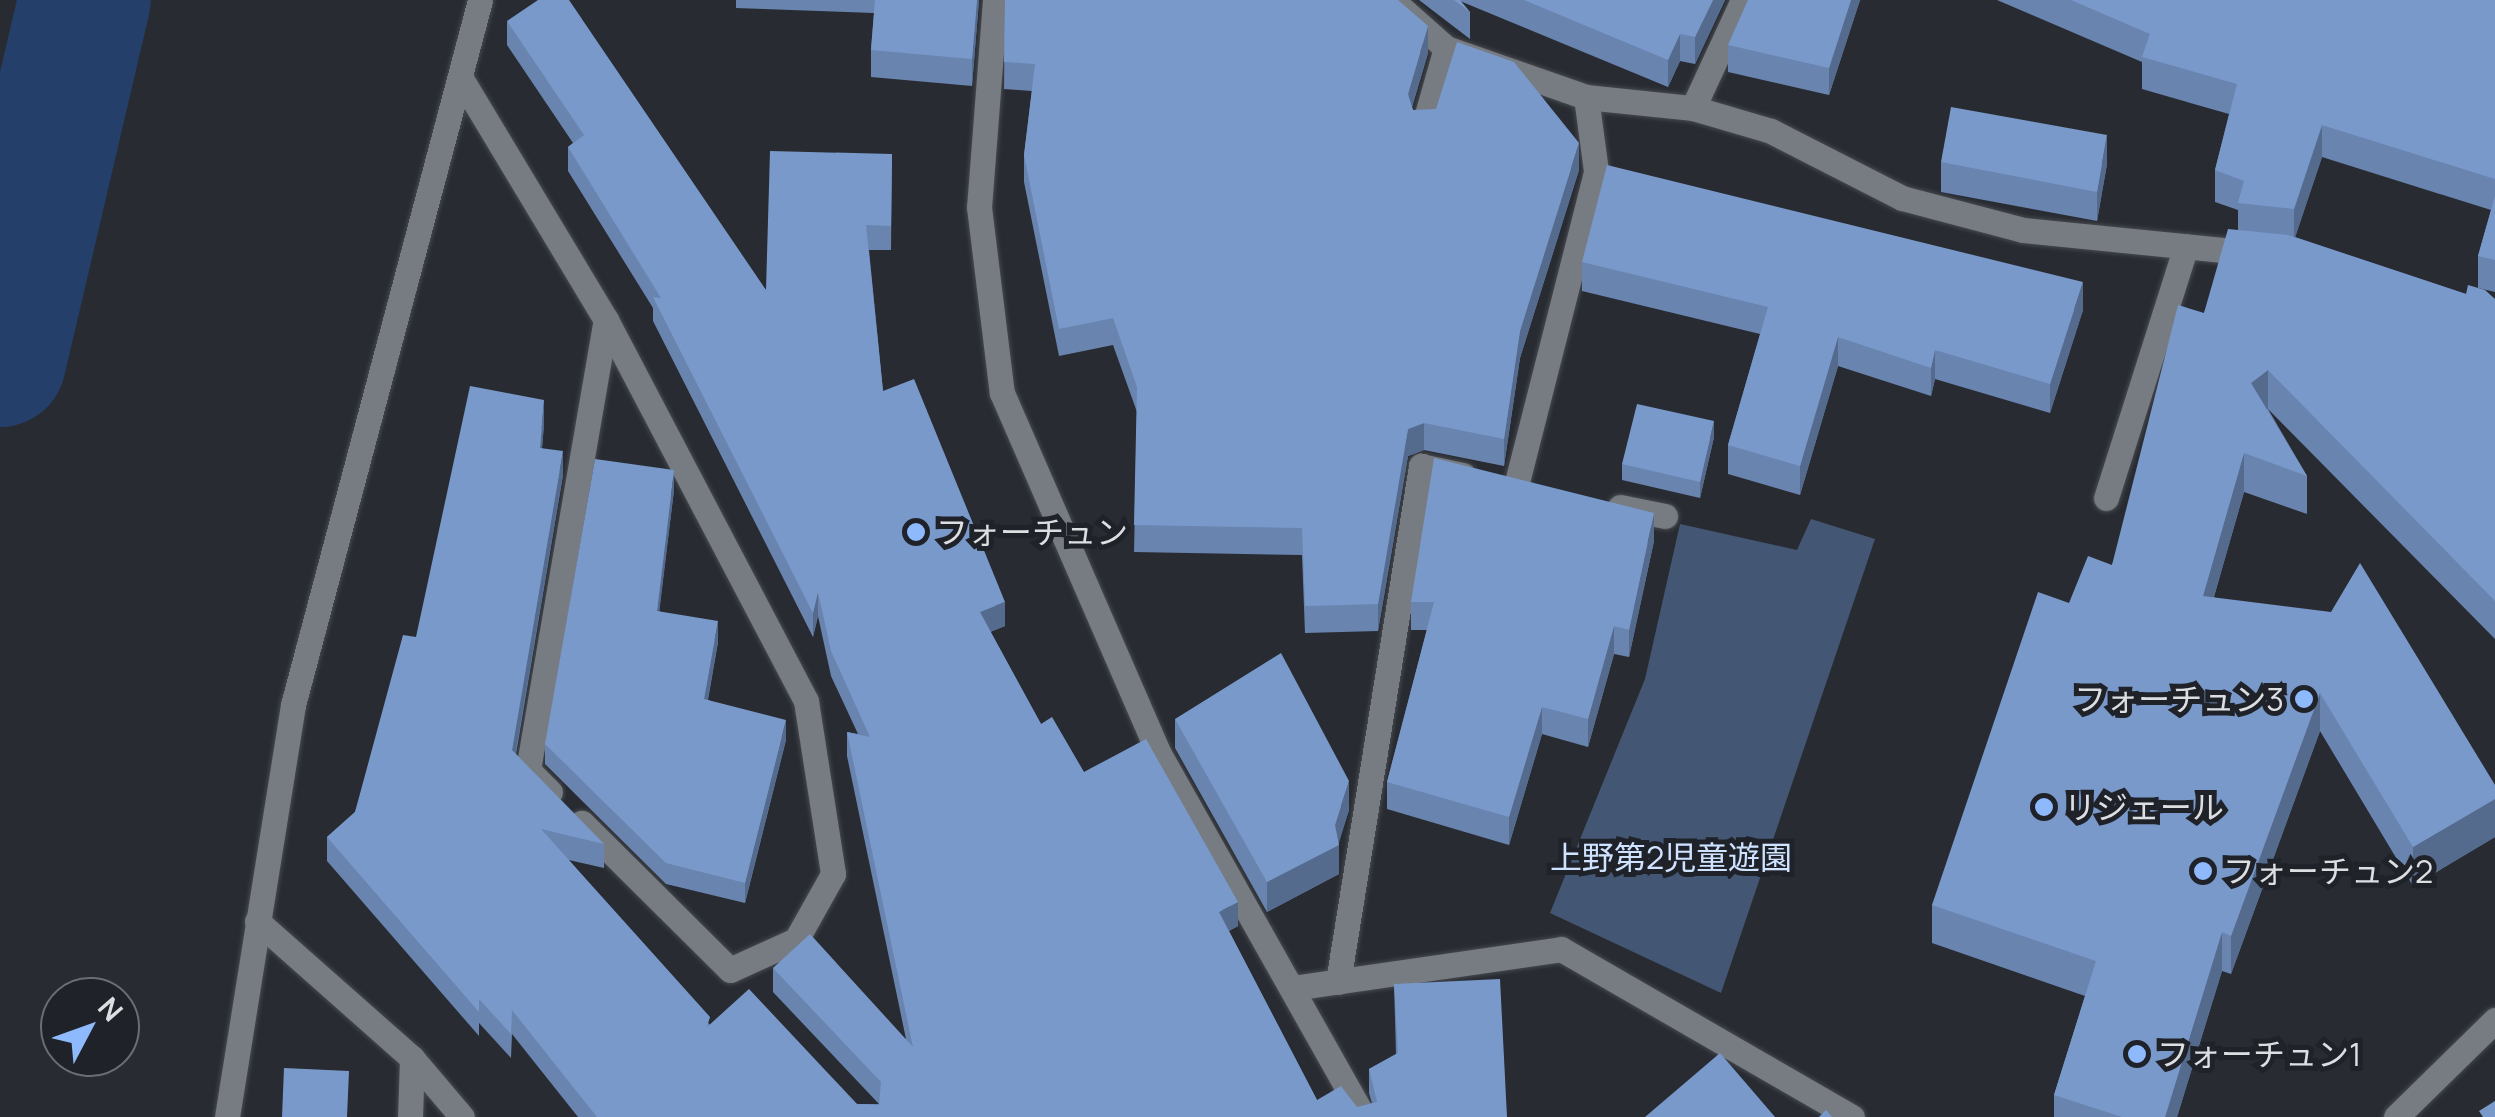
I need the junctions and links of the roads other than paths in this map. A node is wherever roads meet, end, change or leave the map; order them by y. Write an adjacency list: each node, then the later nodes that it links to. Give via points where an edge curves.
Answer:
1 (480, 0): 6 (street)
2 (994, 0): 21 (street, via 979,207 1002,393 1158,752)
3 (1392, 0): 5 (street)
4 (1743, 0): 8 (street)
5 (1446, 48): 7 (street); 9 (street)
6 (463, 82): 12 (street); 18 (street, via 294,704)
7 (1586, 97): 8 (street); 13 (street, via 1596,171)
8 (1694, 108): 10 (street, via 1770,132 1902,198 2023,230)
9 (1424, 125)
10 (2186, 246): 11 (street); 15 (street)
11 (2274, 255)
12 (606, 320): 19 (street, via 528,770); 19 (street, via 806,701 833,874 796,940)
13 (1516, 486): 14 (street); 20 (street, via 1421,466)
14 (1553, 493)
15 (2106, 498)
16 (1590, 501): 17 (street)
17 (1665, 516)
18 (256, 921): 24 (street); 25 (street)
19 (730, 970): 22 (street)
20 (1338, 982): 21 (street); 29 (street, via 1561,949)
21 (1292, 988): 28 (street)
22 (755, 997)
23 (2495, 1020): 30 (street)
24 (412, 1058): 26 (street); 27 (street)
25 (227, 1117)
26 (410, 1117)
27 (462, 1117)
28 (1364, 1117)
29 (1852, 1117)
30 (2396, 1117)

